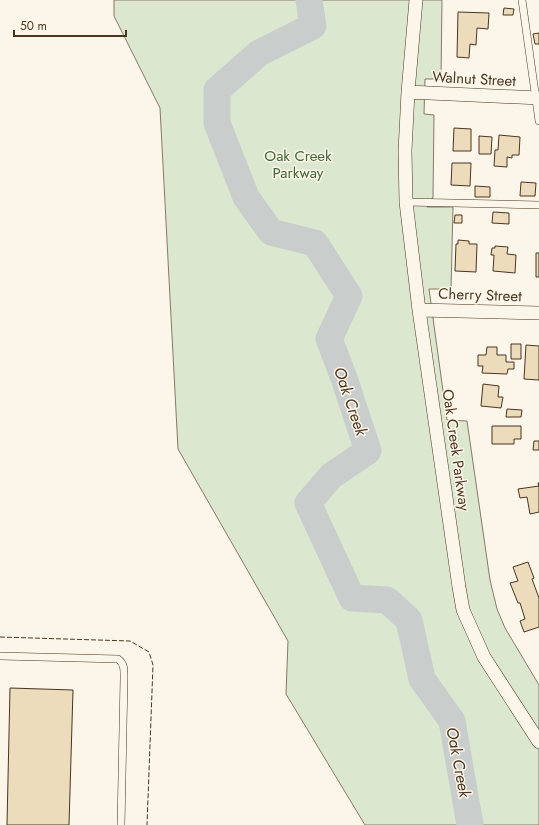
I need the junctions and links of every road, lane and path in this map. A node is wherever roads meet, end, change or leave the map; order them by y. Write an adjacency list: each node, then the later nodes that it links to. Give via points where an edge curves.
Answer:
1 (416, 0): 3 (street, Oak Creek Parkway)
2 (522, 0): 4 (lane)
3 (408, 92): 4 (street, Walnut Street); 6 (street, Oak Creek Parkway)
4 (537, 97): 5 (lane)
5 (539, 121)
6 (406, 202): 7 (lane); 8 (street, Oak Creek Parkway)
7 (539, 204)
8 (419, 310): 9 (street, Cherry Street); 11 (street, Oak Creek Parkway, via 463,610 484,657)
9 (539, 313)
10 (0, 656): 12 (lane, via 118,659 121,662 124,679)
11 (539, 742)
12 (121, 825)

